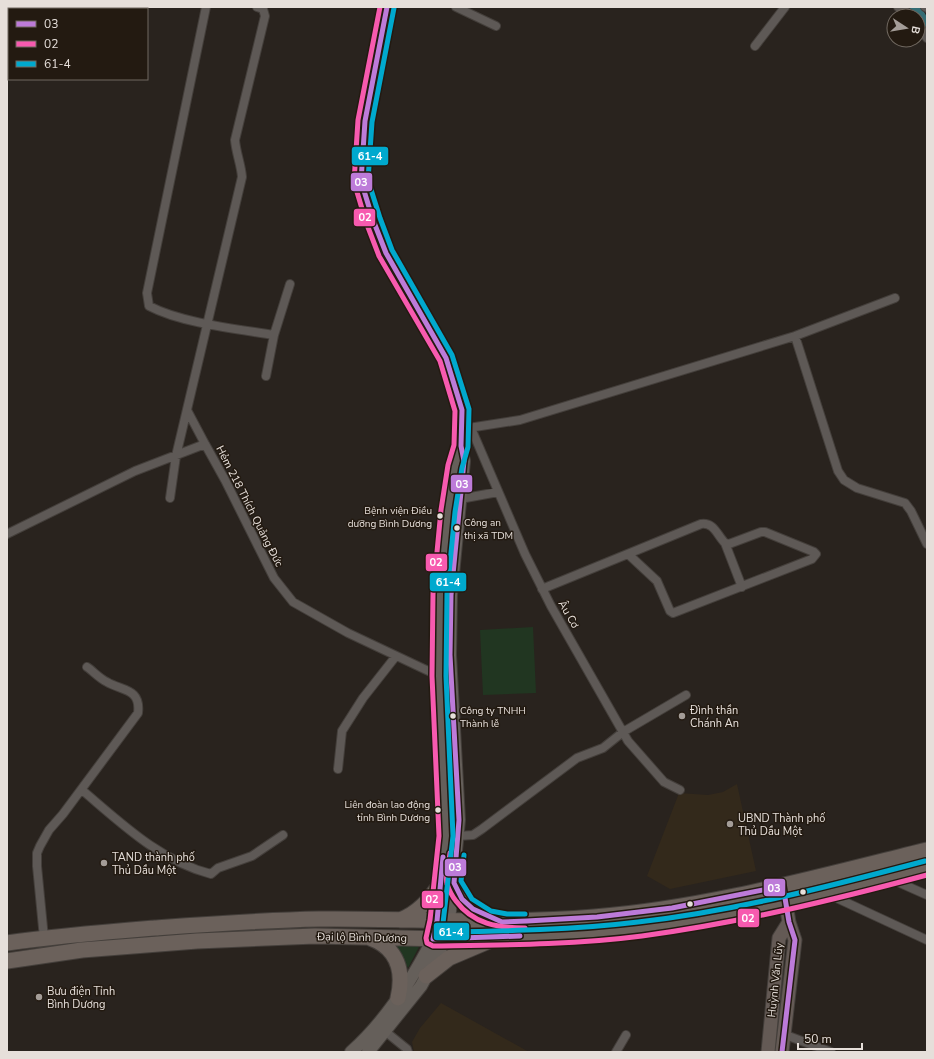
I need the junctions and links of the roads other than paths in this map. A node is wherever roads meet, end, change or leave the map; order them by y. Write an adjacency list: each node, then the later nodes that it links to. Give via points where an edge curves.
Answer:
1 (206, 7): 10 (street, via 147,293 149,306 159,311)
2 (257, 7): 10 (street, via 263,9 265,16 235,140 242,177)
3 (387, 7): 15 (main road, via 365,121 361,181 386,253 446,358)
4 (456, 7): 6 (street)
5 (785, 7): 7 (street)
6 (496, 26)
7 (755, 46)
8 (290, 284): 11 (street)
9 (894, 298): 12 (street)
10 (208, 323): 11 (street); 14 (street)
11 (274, 335): 13 (street)
12 (795, 336): 15 (street, via 520,420); 25 (street, via 838,471 844,480 857,488 905,503)
13 (266, 376)
14 (187, 410): 16 (street); 18 (street)
15 (467, 428): 17 (main road); 19 (street, Âu Cơ)
16 (205, 444): 18 (street, Hẻm 218 Thích Quảng Đức); 30 (street, Hẻm 218 Thích Quảng Đức, via 274,578 293,602)
17 (461, 446): 21 (main road, via 464,461); 23 (main road, via 455,466)
18 (176, 456): 20 (street); 22 (street, Hẻm 218 Thích Quảng Đức, via 135,471)
19 (498, 492): 21 (street); 28 (street, Âu Cơ)
20 (170, 498)
21 (460, 499): 23 (main road)
22 (7, 534)
23 (450, 543): 29 (main road)
24 (725, 543): 26 (street, via 711,525 701,524); 27 (street); 27 (street, via 729,544 765,532 816,554 812,559)
25 (927, 544)
26 (628, 554): 27 (street, via 657,581 673,613); 28 (street)
27 (742, 587)
28 (542, 589): 35 (street, Âu Cơ)
29 (446, 594): 32 (main road); 33 (main road)
30 (396, 656): 32 (street, Hẻm 218 Thích Quảng Đức); 37 (street, via 363,698 342,731)
31 (87, 667): 38 (street, via 106,682 120,686 134,695 139,705 134,720)
32 (439, 676): 33 (main road); 36 (main road)
33 (452, 678): 36 (main road)
34 (686, 694): 35 (street)
35 (623, 732): 39 (street, Âu Cơ, via 664,782); 41 (street, via 603,748 577,758 473,835)
36 (449, 741): 41 (main road, via 459,820); 45 (main road)
37 (338, 769)
38 (82, 790): 40 (street, via 156,850 192,868 211,874 218,868 252,856); 56 (street, via 49,830 37,854)
39 (680, 790)
40 (283, 835)
41 (458, 836): 45 (main road)
42 (927, 850): 46 (highway, Đại lộ Bình Dương, via 868,865 859,860 794,876)
43 (927, 868): 44 (highway, Đại lộ Bình Dương)
44 (890, 878): 47 (highway, Đại lộ Bình Dương); 48 (street)
45 (447, 883): 50 (highway, via 415,912); 51 (main road); 52 (highway, via 473,909)
46 (782, 886): 49 (highway); 52 (highway, Đại lộ Bình Dương, via 648,912)
47 (826, 893): 49 (highway, Đại lộ Bình Dương); 58 (street)
48 (927, 895)
49 (786, 904): 53 (main road); 55 (highway, Đại lộ Bình Dương, via 640,929)
50 (399, 921): 51 (highway, Đại lộ Bình Dương); 56 (highway, Đại lộ Bình Dương, via 318,919)
51 (443, 921): 52 (highway, Đại lộ Bình Dương); 57 (highway)
52 (502, 922)
53 (789, 922): 65 (main road, Huỳnh Văn Lũy, via 795,940); 71 (main road, Huỳnh Văn Lũy, via 779,938)
54 (368, 937): 57 (highway, Đại lộ Bình Dương); 60 (highway, Đại lộ Bình Dương, via 315,936 197,941); 63 (highway, via 385,946 397,961 401,974)
55 (501, 937): 57 (highway, Đại lộ Bình Dương); 62 (highway, via 458,953)
56 (44, 938): 59 (highway, Đại lộ Bình Dương); 60 (highway)
57 (439, 939): 62 (main road, via 437,957); 63 (main road)
58 (927, 940)
59 (7, 943)
60 (46, 955): 61 (highway, Đại lộ Bình Dương)
61 (7, 961)
62 (426, 976): 64 (main road)
63 (398, 998): 67 (main road, via 366,1039)
64 (386, 1032): 68 (main road); 69 (street)
65 (783, 1034): 72 (main road, Huỳnh Văn Lũy); 73 (street)
66 (626, 1035): 70 (street)
67 (351, 1052)
68 (368, 1052)
69 (408, 1052)
70 (616, 1052)
71 (768, 1052)
72 (782, 1052)
73 (830, 1052)

